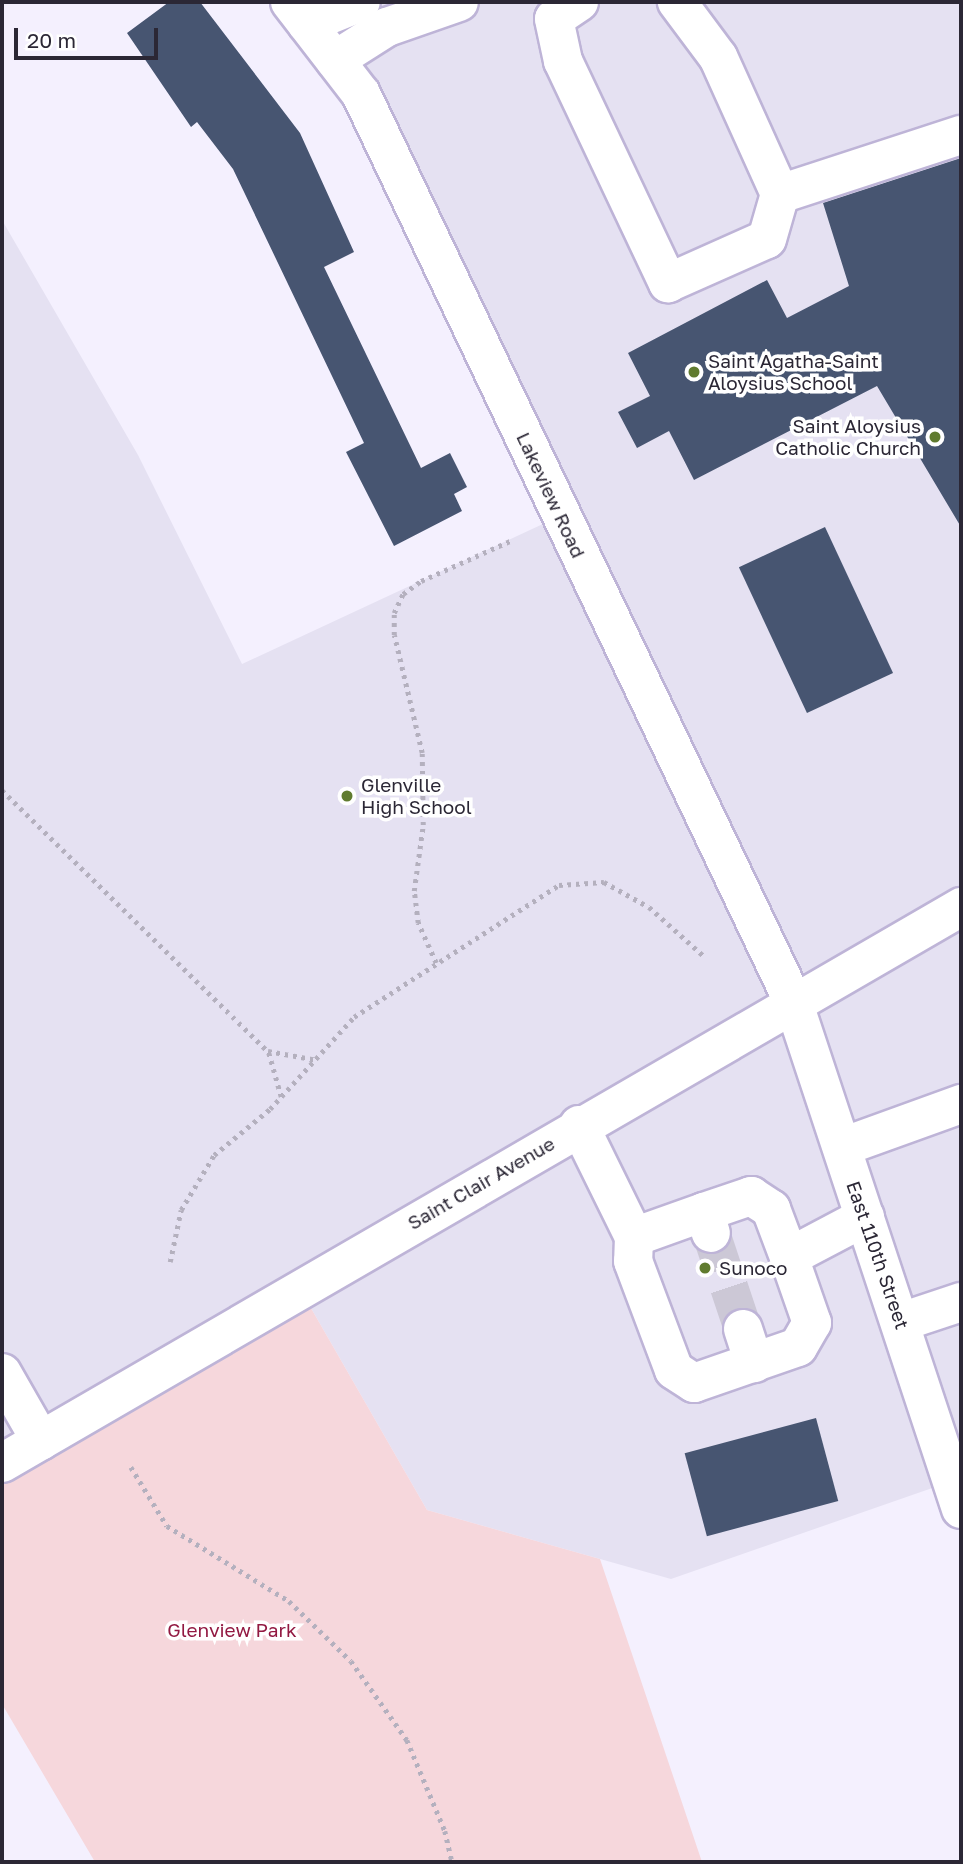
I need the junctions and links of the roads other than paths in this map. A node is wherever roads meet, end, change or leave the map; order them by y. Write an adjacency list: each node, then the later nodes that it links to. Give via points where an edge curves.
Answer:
1 (360, 2): 5 (street)
2 (458, 2): 6 (street, via 387,27)
3 (579, 2): 8 (street, via 554,19 563,61 668,283 767,239)
4 (677, 2): 8 (street, via 718,57)
5 (299, 13): 6 (street, Lakeview Road)
6 (335, 60): 10 (street, Lakeview Road, via 361,94)
7 (961, 135): 8 (street)
8 (780, 194)
9 (961, 909): 10 (street, Saint Clair Avenue)
10 (793, 1001): 12 (street, Saint Clair Avenue); 13 (street, East 110th Street)
11 (961, 1104): 13 (street)
12 (579, 1125): 15 (street); 20 (street, Saint Clair Avenue)
13 (842, 1147): 14 (street, East 110th Street)
14 (865, 1217): 16 (street); 18 (street, East 110th Street)
15 (634, 1237): 16 (street, via 707,1222 751,1196 771,1209); 16 (street, via 633,1261 674,1370 694,1383 748,1346 798,1347 812,1323)
16 (789, 1257)
17 (961, 1302): 18 (street)
18 (901, 1322): 22 (street, East 110th Street)
19 (2, 1373): 20 (street)
20 (41, 1441): 21 (street, Saint Clair Avenue)
21 (2, 1463)
22 (961, 1509)

